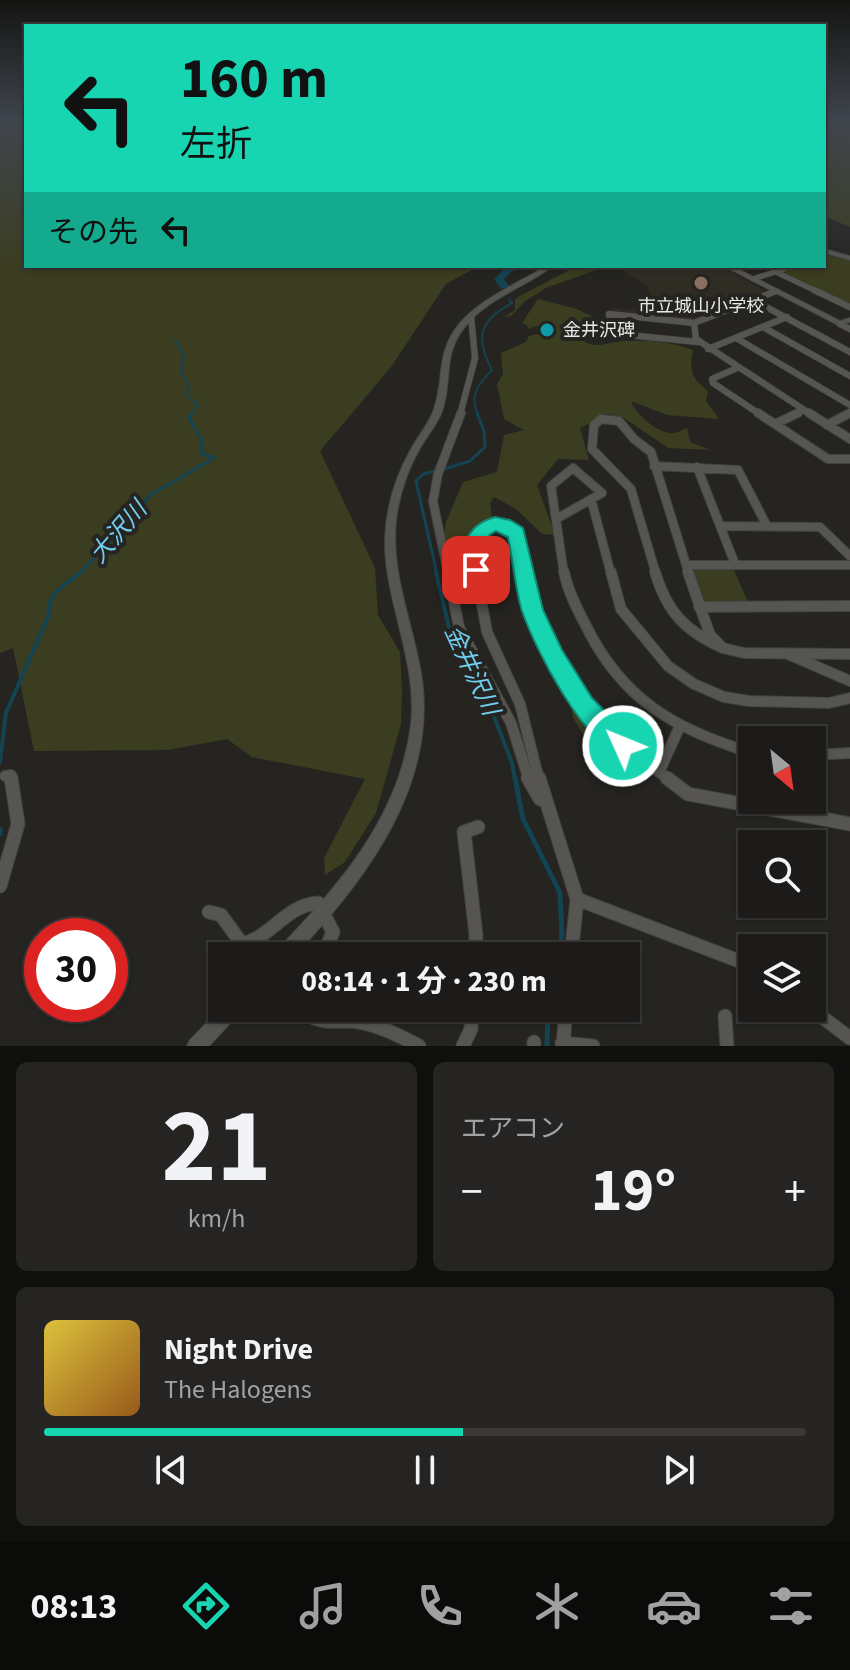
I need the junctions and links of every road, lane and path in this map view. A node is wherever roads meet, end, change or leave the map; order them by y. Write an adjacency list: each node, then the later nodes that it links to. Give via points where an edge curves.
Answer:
1 (826, 252): 2 (street)
2 (850, 258)
3 (547, 268): 11 (street)
4 (731, 268): 7 (street)
5 (787, 268): 6 (street)
6 (776, 272): 7 (street); 10 (street)
7 (753, 279): 8 (street)
8 (776, 291): 9 (street); 15 (street)
9 (753, 300): 12 (street); 14 (street)
10 (850, 307)
11 (471, 316): 54 (street, via 475,358 433,501 459,627 505,711 525,772); 60 (street, via 449,344 437,411 393,504 391,560 414,655 417,691 412,754 398,803 380,837 359,873)
12 (787, 317): 16 (street); 21 (street)
13 (850, 320): 15 (street)
14 (694, 323): 19 (street); 19 (street, via 609,314 611,331 618,334)
15 (840, 324): 17 (street)
16 (763, 327): 18 (street); 23 (street)
17 (850, 329)
18 (736, 338): 20 (street); 24 (street)
19 (698, 342): 20 (street)
20 (708, 349): 22 (street)
21 (850, 352)
22 (737, 368): 25 (street); 27 (street, via 713,383)
23 (850, 376)
24 (850, 405)
25 (804, 410): 27 (street); 28 (street)
26 (850, 413): 28 (street)
27 (775, 424): 30 (street, via 828,459)
28 (827, 425): 29 (street)
29 (850, 439)
30 (850, 459)
31 (654, 466): 32 (street); 39 (street); 43 (street, via 651,452 619,421 606,418 594,425 592,449 631,489 664,602 700,638)
32 (697, 467): 35 (street); 36 (street, via 738,470)
33 (591, 499): 34 (street); 34 (street, via 602,493 573,468 567,470 551,486); 47 (street, via 621,609 668,666 724,697 788,703)
34 (558, 518): 48 (street, via 567,585 590,639 629,692)
35 (720, 526): 36 (street); 38 (street)
36 (767, 526): 37 (street, via 820,527)
37 (850, 556)
38 (735, 564): 39 (street); 40 (street)
39 (687, 565): 42 (street)
40 (850, 565)
41 (850, 606): 42 (street)
42 (699, 607): 43 (street, via 710,635)
43 (723, 648): 44 (street)
44 (786, 653): 45 (street); 46 (street)
45 (850, 654)
46 (850, 681)
47 (850, 698)
48 (680, 726): 49 (street); 52 (street)
49 (738, 749)
50 (850, 753): 51 (street)
51 (826, 754)
52 (659, 772): 54 (street, via 611,738 584,707 532,611 516,534 495,524 480,531 472,548 483,615 520,704); 55 (street, via 688,794)
53 (5, 776): 57 (street, via 11,775 18,824)
54 (547, 811): 58 (street)
55 (850, 824)
56 (478, 827): 63 (street, via 464,832)
57 (0, 886)
58 (577, 899): 64 (street); 65 (street)
59 (209, 912): 60 (street, via 221,915 242,944 255,943 308,902 318,903)
60 (325, 913): 61 (street); 62 (street, via 333,932)
61 (297, 942)
62 (329, 942)
63 (476, 942)
64 (572, 942)
65 (738, 961)
66 (725, 1016): 78 (street)
67 (826, 1020): 72 (street)
68 (219, 1022): 74 (street)
69 (362, 1022): 75 (street)
70 (471, 1022): 76 (street)
71 (564, 1022): 73 (street)
72 (850, 1038)
73 (562, 1045): 77 (street)
74 (196, 1046)
75 (419, 1046)
76 (463, 1046)
77 (593, 1046)
78 (727, 1046)

